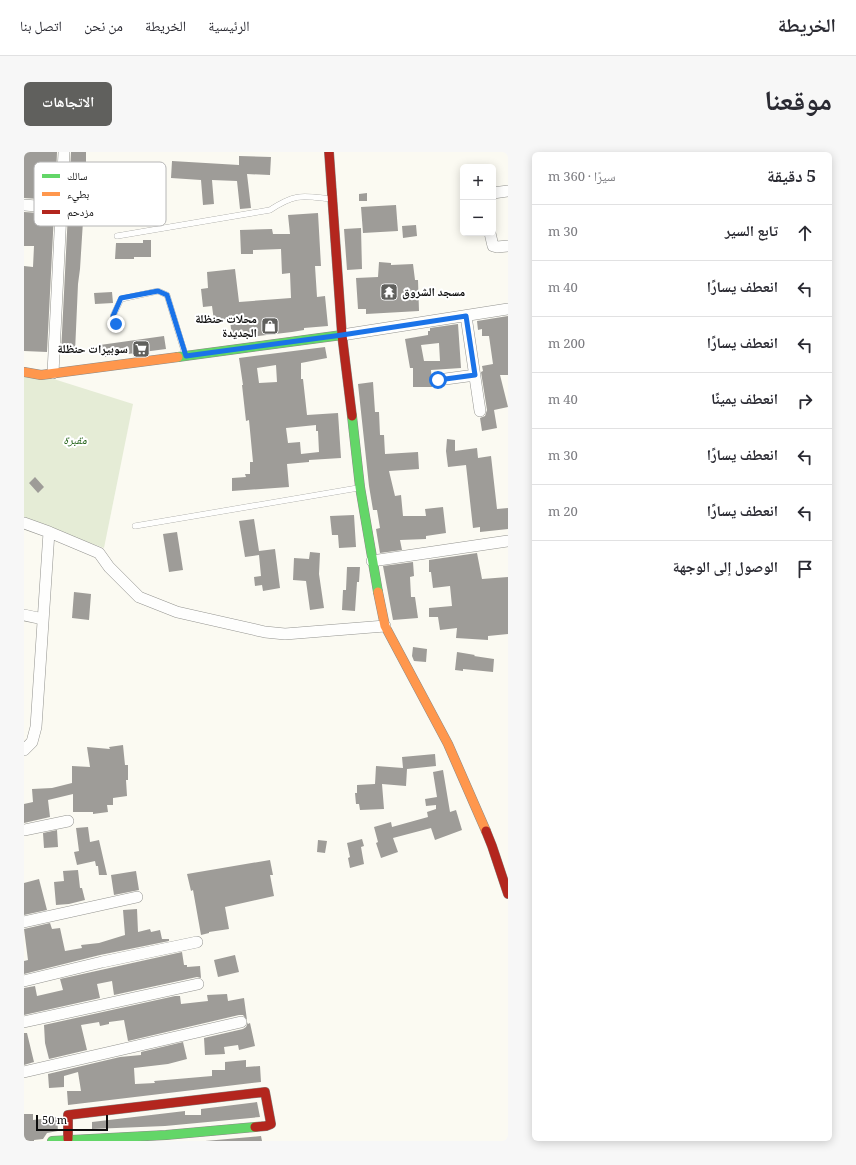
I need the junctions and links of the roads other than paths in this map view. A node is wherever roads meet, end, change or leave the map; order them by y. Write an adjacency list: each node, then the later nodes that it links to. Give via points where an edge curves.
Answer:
1 (64, 152): 3 (street)
2 (329, 152): 6 (street)
3 (63, 162)
4 (508, 191): 5 (street)
5 (496, 193)
6 (332, 199): 10 (lane, via 300,196 285,200 270,210); 16 (street)
7 (24, 205): 8 (street)
8 (34, 206)
9 (60, 226): 19 (street)
10 (117, 236)
11 (491, 236): 12 (street, via 493,246)
12 (508, 246)
13 (508, 309): 14 (street)
14 (466, 316): 16 (street); 20 (street)
15 (116, 324): 17 (lane, via 113,316 121,298 158,291 167,295)
16 (342, 335): 17 (street); 23 (street)
17 (186, 356): 19 (street)
18 (24, 372): 19 (street, via 41,375)
19 (53, 373)
20 (475, 375): 21 (street); 22 (street)
21 (438, 380)
22 (480, 411)
23 (360, 487): 25 (lane); 28 (street)
24 (24, 523): 26 (street)
25 (136, 526)
26 (49, 532): 30 (street); 31 (street, via 99,552 109,567 138,597 177,612 265,632 285,634)
27 (508, 541): 28 (street)
28 (372, 561): 31 (street)
29 (24, 615): 30 (street)
30 (43, 619): 32 (street, via 36,727 32,742)
31 (385, 626): 35 (street, via 448,744 492,846)
32 (24, 750)
33 (68, 822): 34 (street)
34 (24, 830)
35 (508, 894)
36 (137, 897): 37 (street)
37 (24, 922)
38 (197, 942): 39 (street)
39 (24, 981)
40 (198, 984): 41 (street)
41 (24, 1022)
42 (240, 1022): 43 (street)
43 (24, 1072)
44 (68, 1140): 44 (street, via 266,1126 271,1124 266,1092 68,1115); 45 (street)
45 (52, 1141)

